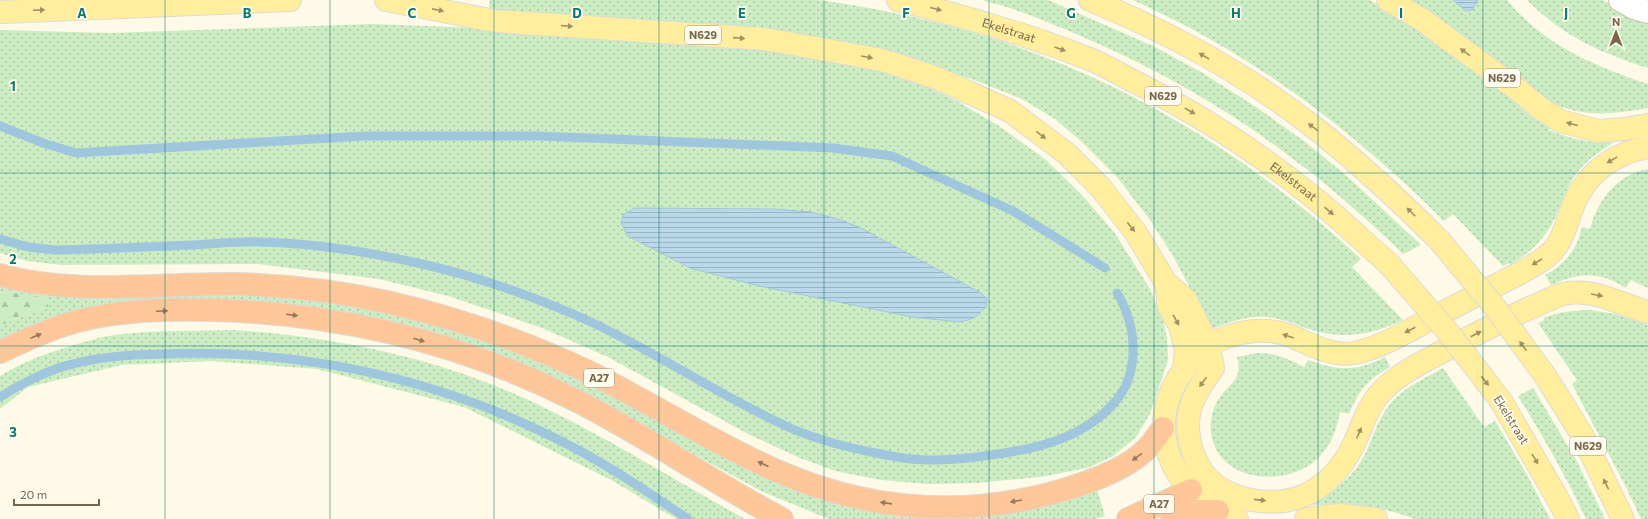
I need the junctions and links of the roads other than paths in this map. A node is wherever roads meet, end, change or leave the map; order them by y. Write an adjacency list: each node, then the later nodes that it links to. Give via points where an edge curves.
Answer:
1 (290, 0): 7 (main road, one-way to 1)
2 (386, 0): 12 (main road, N629, one-way to 12, via 495,21 765,39 882,60 937,78 1010,111 1066,153 1101,188 1136,233)
3 (898, 0): 26 (main road, Ekelstraat / N629, one-way to 26, bridge, via 1021,35 1093,61 1204,119 1258,155 1315,199 1389,264 1448,332 1500,401 1560,501)
4 (1090, 0): 27 (main road, N629, one-way to 4, bridge, via 1582,435 1546,377 1493,305 1439,240 1390,192 1319,132 1262,91 1194,49)
5 (1388, 0): 9 (main road, N629, one-way to 5, via 1598,131 1560,121 1421,20)
6 (1620, 0): 8 (street)
7 (0, 12)
8 (1648, 12)
9 (1648, 125)
10 (1648, 146): 14 (main road, one-way to 14, via 1623,153 1594,174 1577,198 1556,247 1544,258 1522,272 1379,345 1353,353 1337,354 1286,334 1265,330 1238,333)
11 (0, 275): 17 (highway, A27, one-way to 11, via 1142,454 1128,463 1079,485 1048,494 1015,502 971,507 887,504 829,491 777,471 558,358 443,316 359,297 282,287 235,284 64,286 34,283)
12 (1166, 283): 14 (main road, N629, via 1186,300); 16 (main road, N629, one-way to 16, via 1169,307 1180,326 1186,350)
13 (1648, 312): 19 (main road, one-way to 13, via 1261,501 1300,497 1316,489 1340,467 1353,446 1372,403 1384,389 1424,362 1516,313 1562,294 1596,294)
14 (1209, 347): 16 (main road); 19 (main road, one-way to 19, via 1213,368 1192,401 1188,415 1188,431 1191,448 1199,466 1210,480)
15 (0, 352): 21 (highway, A27, one-way to 21, via 74,322 147,312 270,312 364,327 447,348 542,384 637,433)
16 (1184, 369): 17 (main road, via 1173,387 1166,407)
17 (1163, 428): 18 (main road, via 1167,448 1178,475)
18 (1191, 490): 19 (main road); 20 (main road, via 1206,504); 22 (highway, A27)
19 (1223, 490)
20 (1227, 515): 23 (highway, A27, via 1194,511)
21 (782, 519)
22 (1128, 519)
23 (1172, 519)
24 (1306, 519): 25 (main road, via 1338,515)
25 (1376, 519)
26 (1568, 519)
27 (1623, 519)

